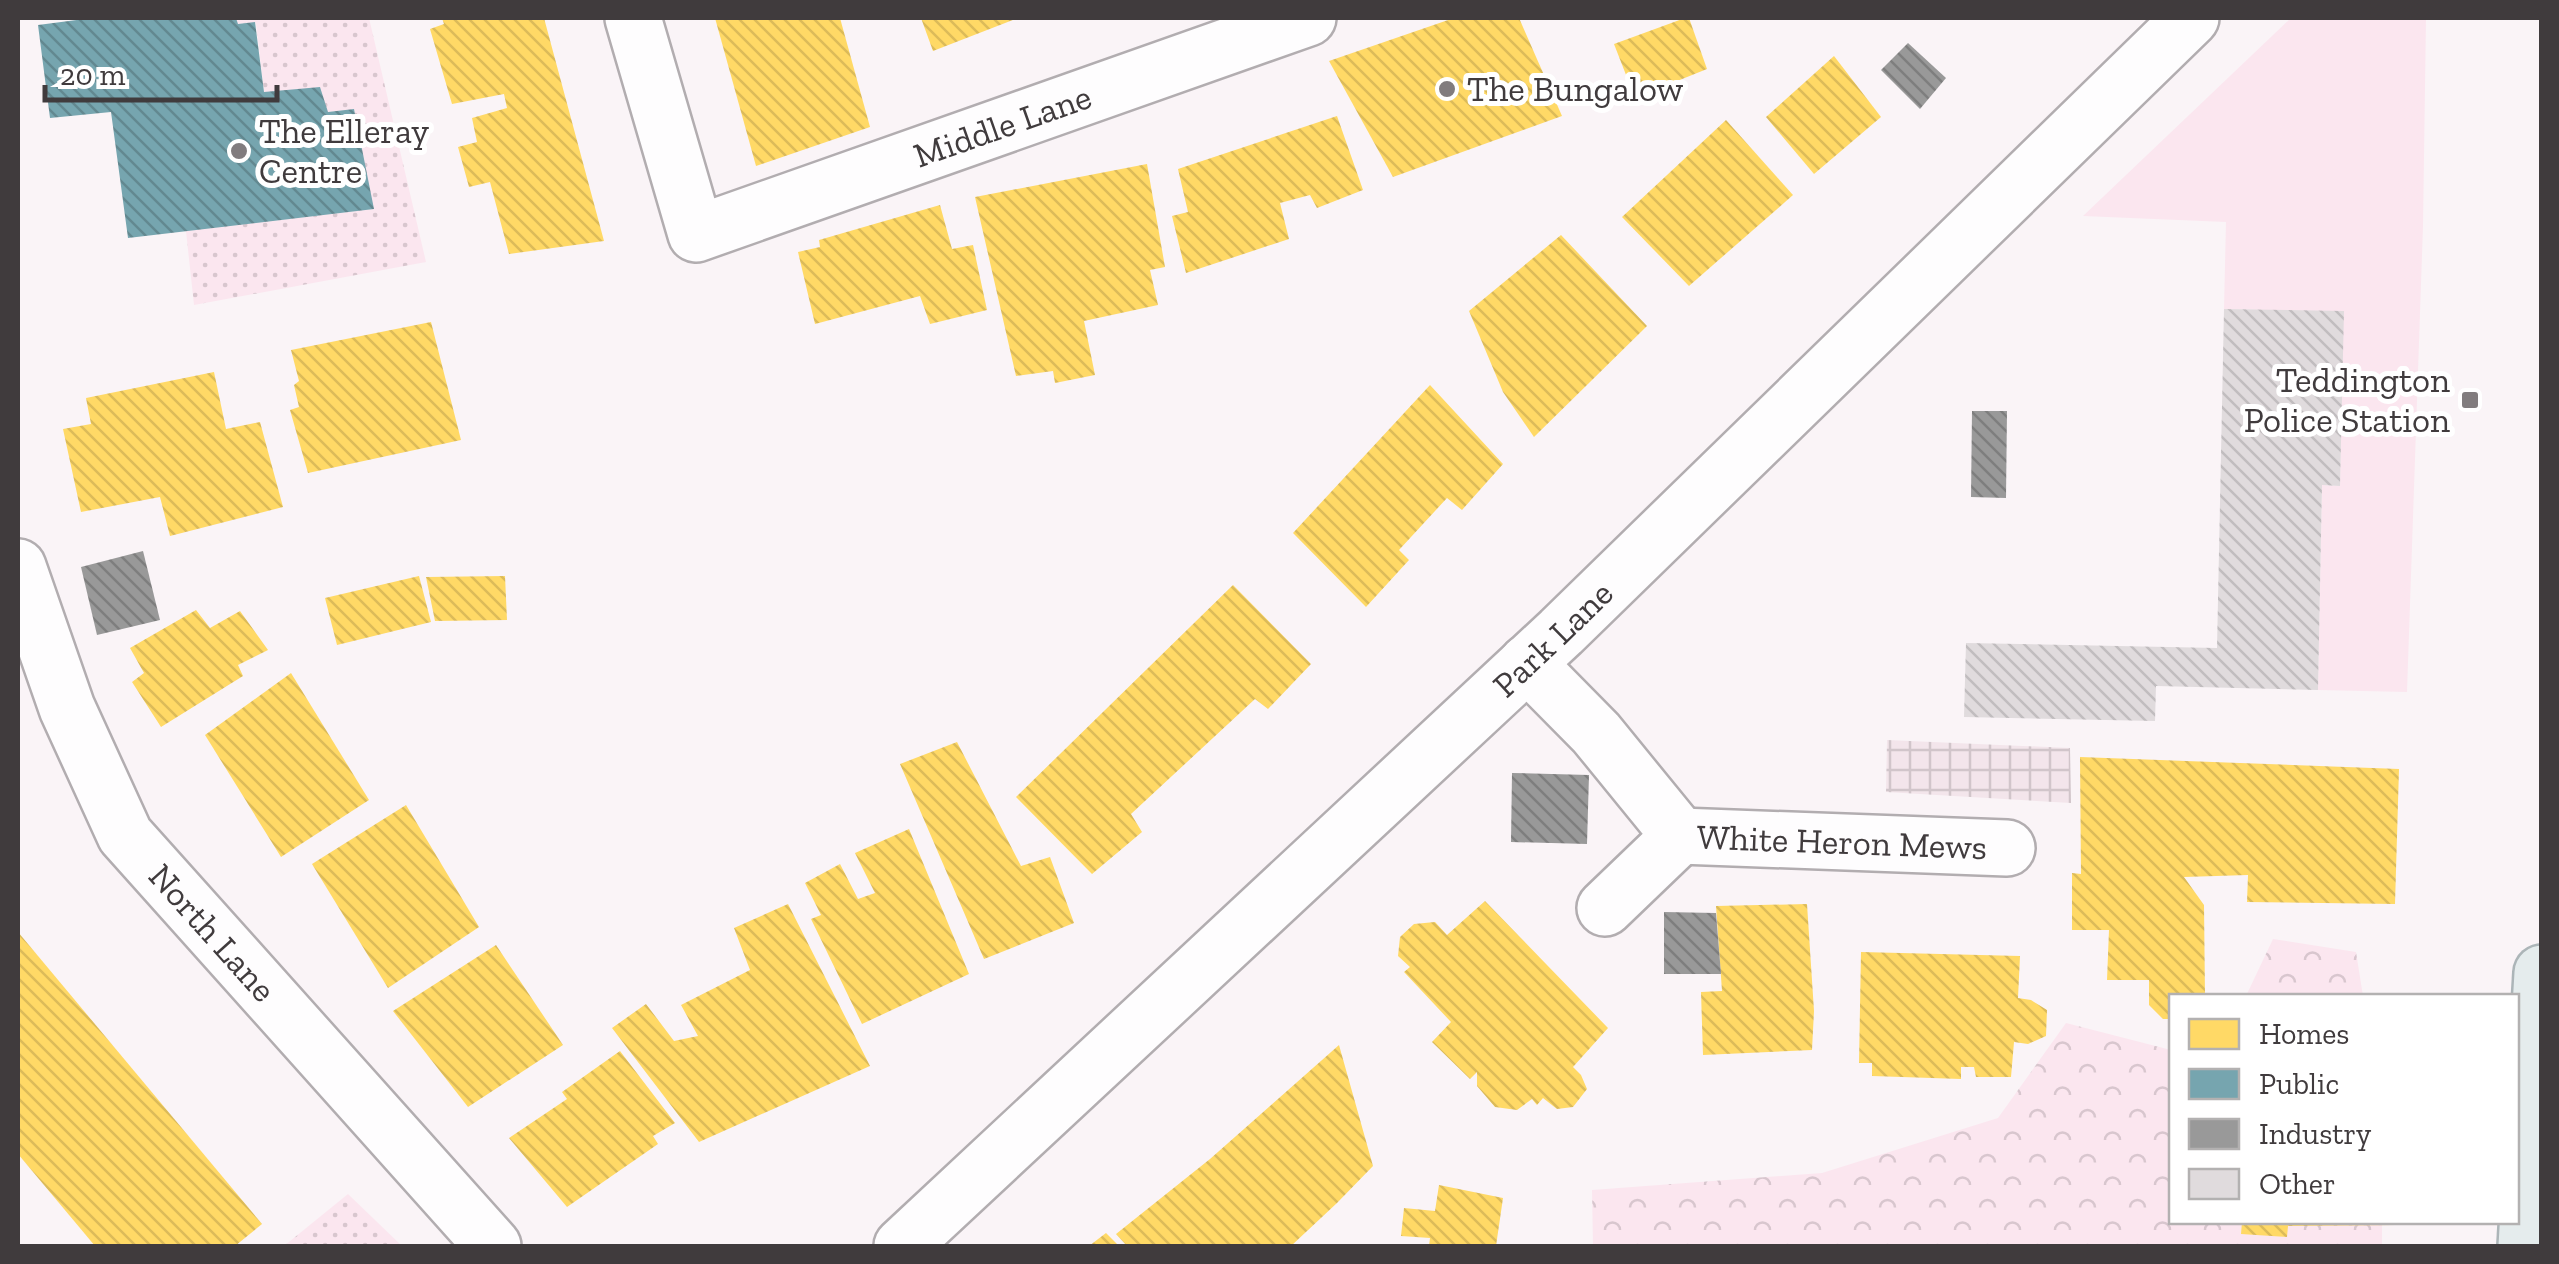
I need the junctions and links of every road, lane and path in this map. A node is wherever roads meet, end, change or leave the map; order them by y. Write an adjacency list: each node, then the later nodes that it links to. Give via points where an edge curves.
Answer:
1 (632, 18): 2 (street, Middle Lane, via 696,234)
2 (1308, 18)
3 (2192, 18): 5 (street, Park Lane)
4 (18, 566): 10 (street, North Lane, via 67,708 125,835)
5 (1527, 663): 6 (street, White Heron Mews, via 1596,733); 11 (street, Park Lane)
6 (1680, 836): 7 (street, White Heron Mews); 8 (street, White Heron Mews)
7 (2007, 848)
8 (1606, 908)
9 (2542, 973): 12 (main road)
10 (492, 1246)
11 (902, 1246)
12 (2526, 1246)

